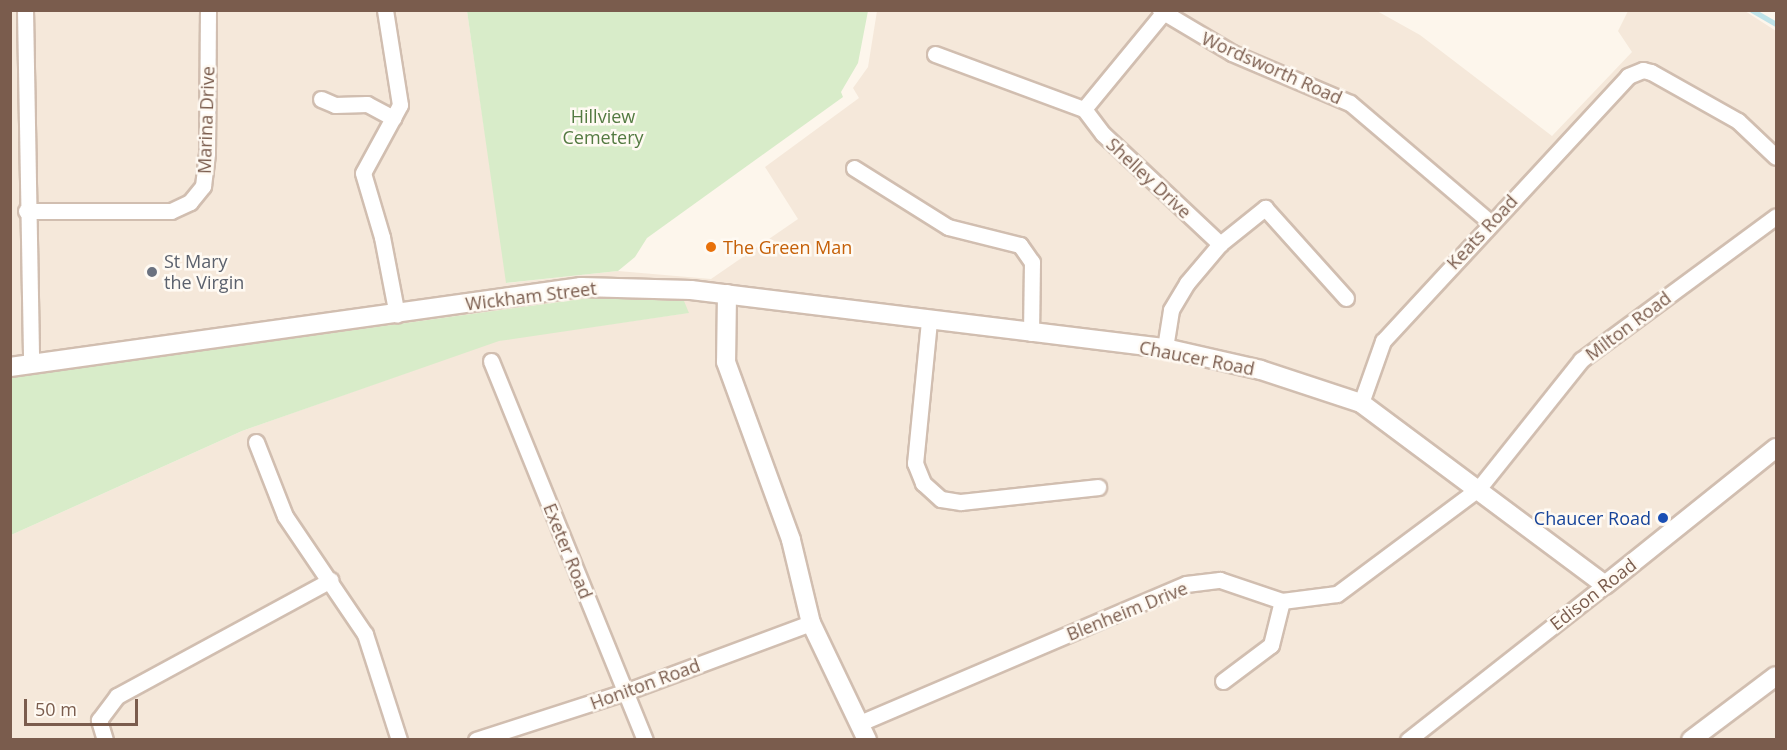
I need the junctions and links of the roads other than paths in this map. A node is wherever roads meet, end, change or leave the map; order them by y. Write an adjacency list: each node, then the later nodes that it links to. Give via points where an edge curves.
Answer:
1 (25, 10): 11 (street)
2 (208, 10): 11 (street, Marina Drive, via 207,153 203,186 190,202 171,212)
3 (385, 10): 8 (street, via 401,89 400,105)
4 (1162, 12): 7 (street); 13 (street, Wordsworth Road, via 1232,52 1350,103)
5 (935, 54): 7 (street)
6 (321, 99): 8 (street, via 335,105 367,104)
7 (1084, 109): 14 (street, Shelley Drive, via 1103,134)
8 (393, 118): 17 (street, via 363,173 387,258)
9 (1776, 157): 13 (street, Keats Road, via 1738,121 1642,70 1628,76)
10 (854, 168): 19 (street, via 948,227 1020,245 1032,262)
11 (26, 211): 22 (street)
12 (1776, 216): 28 (street, Milton Road, via 1581,360)
13 (1490, 222): 24 (street, Keats Road, via 1383,340)
14 (1220, 244): 16 (street, via 1265,208); 20 (street, via 1171,310)
15 (727, 294): 17 (street, Wickham Street, via 656,287 581,287); 18 (street, Chaucer Road); 32 (street, via 726,362 791,540)
16 (1346, 298)
17 (397, 315): 22 (street, Wickham Street)
18 (929, 321): 19 (street, Chaucer Road); 27 (street, via 915,463 923,483 942,499 961,502)
19 (1031, 333): 20 (street, Chaucer Road)
20 (1165, 348): 24 (street, Chaucer Road, via 1262,370)
21 (491, 361): 35 (street, Exeter Road)
22 (31, 364): 23 (street, Wickham Street)
23 (10, 367)
24 (1361, 403): 28 (street, Chaucer Road)
25 (256, 442): 29 (street, via 285,516)
26 (1776, 448): 30 (street, Edison Road)
27 (1098, 487)
28 (1479, 488): 30 (street, Chaucer Road); 31 (street, Blenheim Drive, via 1337,594)
29 (331, 580): 37 (street, via 117,696 99,720); 38 (street, via 365,634)
30 (1605, 585): 41 (street, Edison Road)
31 (1282, 601): 34 (street, via 1271,645); 36 (street, Blenheim Drive, via 1220,580 1186,584)
32 (811, 623): 35 (street, Honiton Road); 36 (street)
33 (1776, 676): 42 (street)
34 (1223, 681)
35 (625, 692): 39 (street, Honiton Road); 40 (street, Exeter Road)
36 (864, 731)
37 (105, 740)
38 (399, 740)
39 (476, 740)
40 (645, 740)
41 (1408, 740)
42 (1691, 740)

